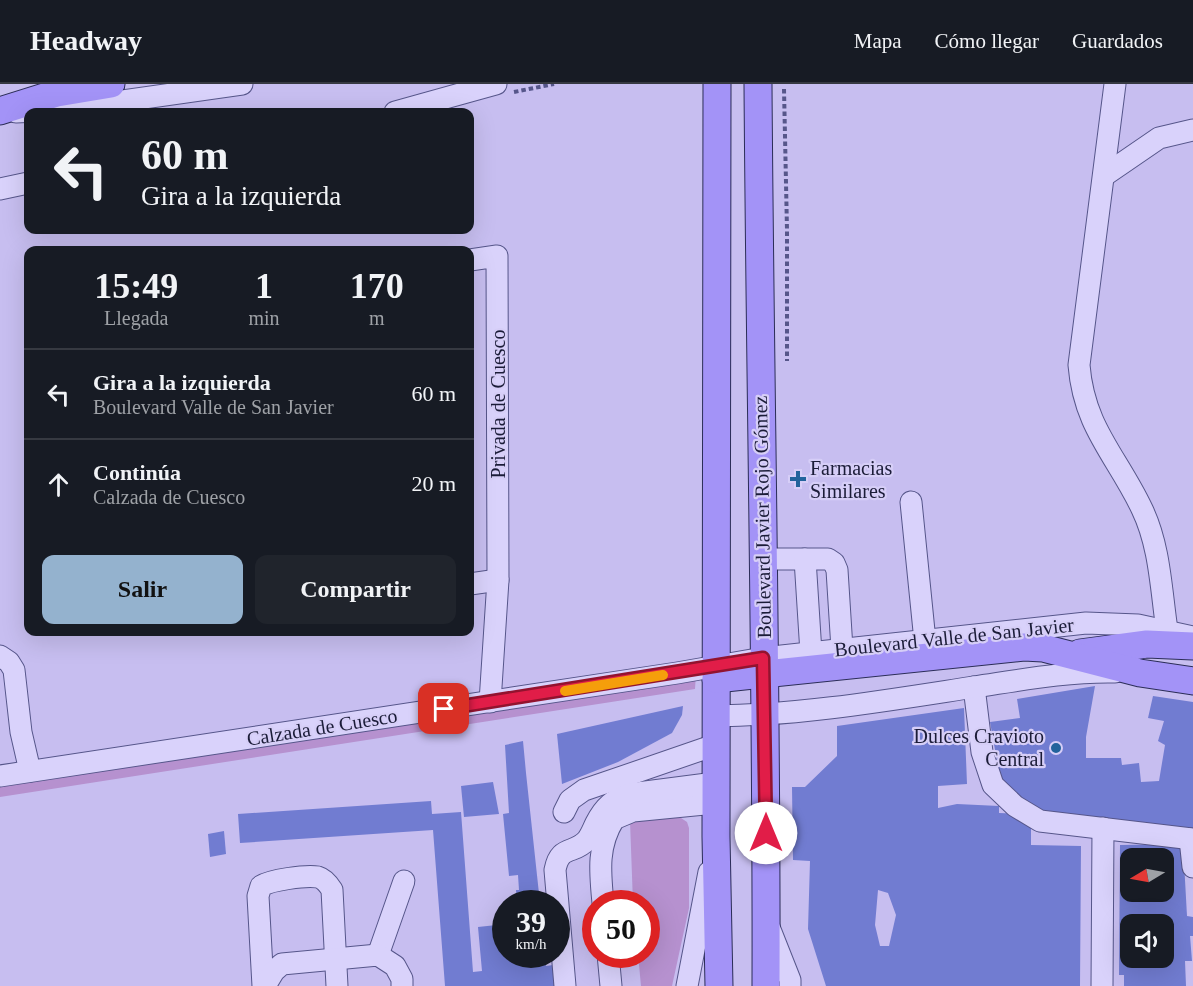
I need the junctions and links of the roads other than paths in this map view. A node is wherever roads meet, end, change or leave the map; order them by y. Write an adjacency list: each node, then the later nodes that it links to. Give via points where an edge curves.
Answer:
1 (111, 84): 10 (main road, via 57,93)
2 (242, 84): 7 (street)
3 (496, 84): 8 (street)
4 (717, 84): 33 (main road)
5 (758, 84): 17 (main road, Boulevard Javier Rojo Gómez)
6 (1115, 84): 12 (street)
7 (73, 108)
8 (409, 108)
9 (24, 111): 10 (street)
10 (0, 112)
11 (1193, 130): 12 (street, via 1159,138)
12 (1105, 174): 21 (street, via 1079,365 1081,391 1091,420 1150,530)
13 (24, 184): 14 (street)
14 (0, 189)
15 (474, 259): 19 (street, Privada de Cuesco, via 497,256)
16 (911, 502): 23 (street)
17 (762, 559): 18 (street); 31 (main road, Boulevard Javier Rojo Gómez)
18 (805, 559): 25 (street, via 828,559 837,570); 26 (street)
19 (498, 580): 20 (street); 34 (street, Privada de Cuesco)
20 (474, 583)
21 (1167, 630): 22 (street, Boulevard Valle de San Javier); 23 (street, Boulevard Valle de San Javier, via 1086,623)
22 (1193, 637)
23 (925, 641): 25 (street, Boulevard Valle de San Javier)
24 (1193, 646): 27 (main road, Boulevard Valle de San Javier, via 1147,644)
25 (842, 649): 26 (street, Boulevard Valle de San Javier)
26 (811, 653): 31 (street, Boulevard Valle de San Javier)
27 (1067, 655): 29 (main road, Boulevard Valle de San Javier); 31 (main road, Boulevard Valle de San Javier, via 1033,663)
28 (0, 656): 36 (street, via 14,670)
29 (1140, 673): 30 (main road, Boulevard Valle de San Javier); 32 (street, Boulevard Valle de San Javier, via 1072,674)
30 (1193, 681)
31 (764, 686): 32 (street, Boulevard Valle de San Javier); 33 (main road, Boulevard Valle de San Javier); 33 (street, Boulevard Valle de San Javier); 50 (main road, Boulevard Javier Rojo Gómez, via 766,921)
32 (974, 687): 40 (street, via 982,752 993,785 1015,806 1041,821)
33 (716, 689): 34 (street, Calzada de Cuesco); 35 (main road)
34 (490, 702): 36 (street, Calzada de Cuesco)
35 (716, 745): 38 (main road); 39 (street, via 584,790 570,800)
36 (30, 771): 37 (street, Calzada de Cuesco)
37 (0, 776)
38 (715, 793): 41 (main road); 45 (street, via 633,811 614,819 602,846); 54 (street, via 630,794 618,798 606,806 586,842 566,850 558,859 555,870)
39 (564, 812)
40 (1103, 828): 42 (street); 59 (street)
41 (716, 837): 46 (street); 58 (main road)
42 (1192, 839): 43 (street)
43 (1193, 867)
44 (404, 881): 47 (street)
45 (602, 890)
46 (693, 952): 56 (street); 57 (street)
47 (378, 955): 48 (street); 53 (street, via 395,966)
48 (336, 959): 51 (street, via 282,964); 51 (street, via 332,890 327,882 318,877 270,881 261,886 258,896); 52 (street)
49 (609, 968): 55 (street)
50 (785, 984)
51 (264, 986)
52 (337, 986)
53 (402, 986)
54 (565, 986)
55 (611, 986)
56 (687, 986)
57 (694, 986)
58 (719, 986)
59 (1102, 986)

